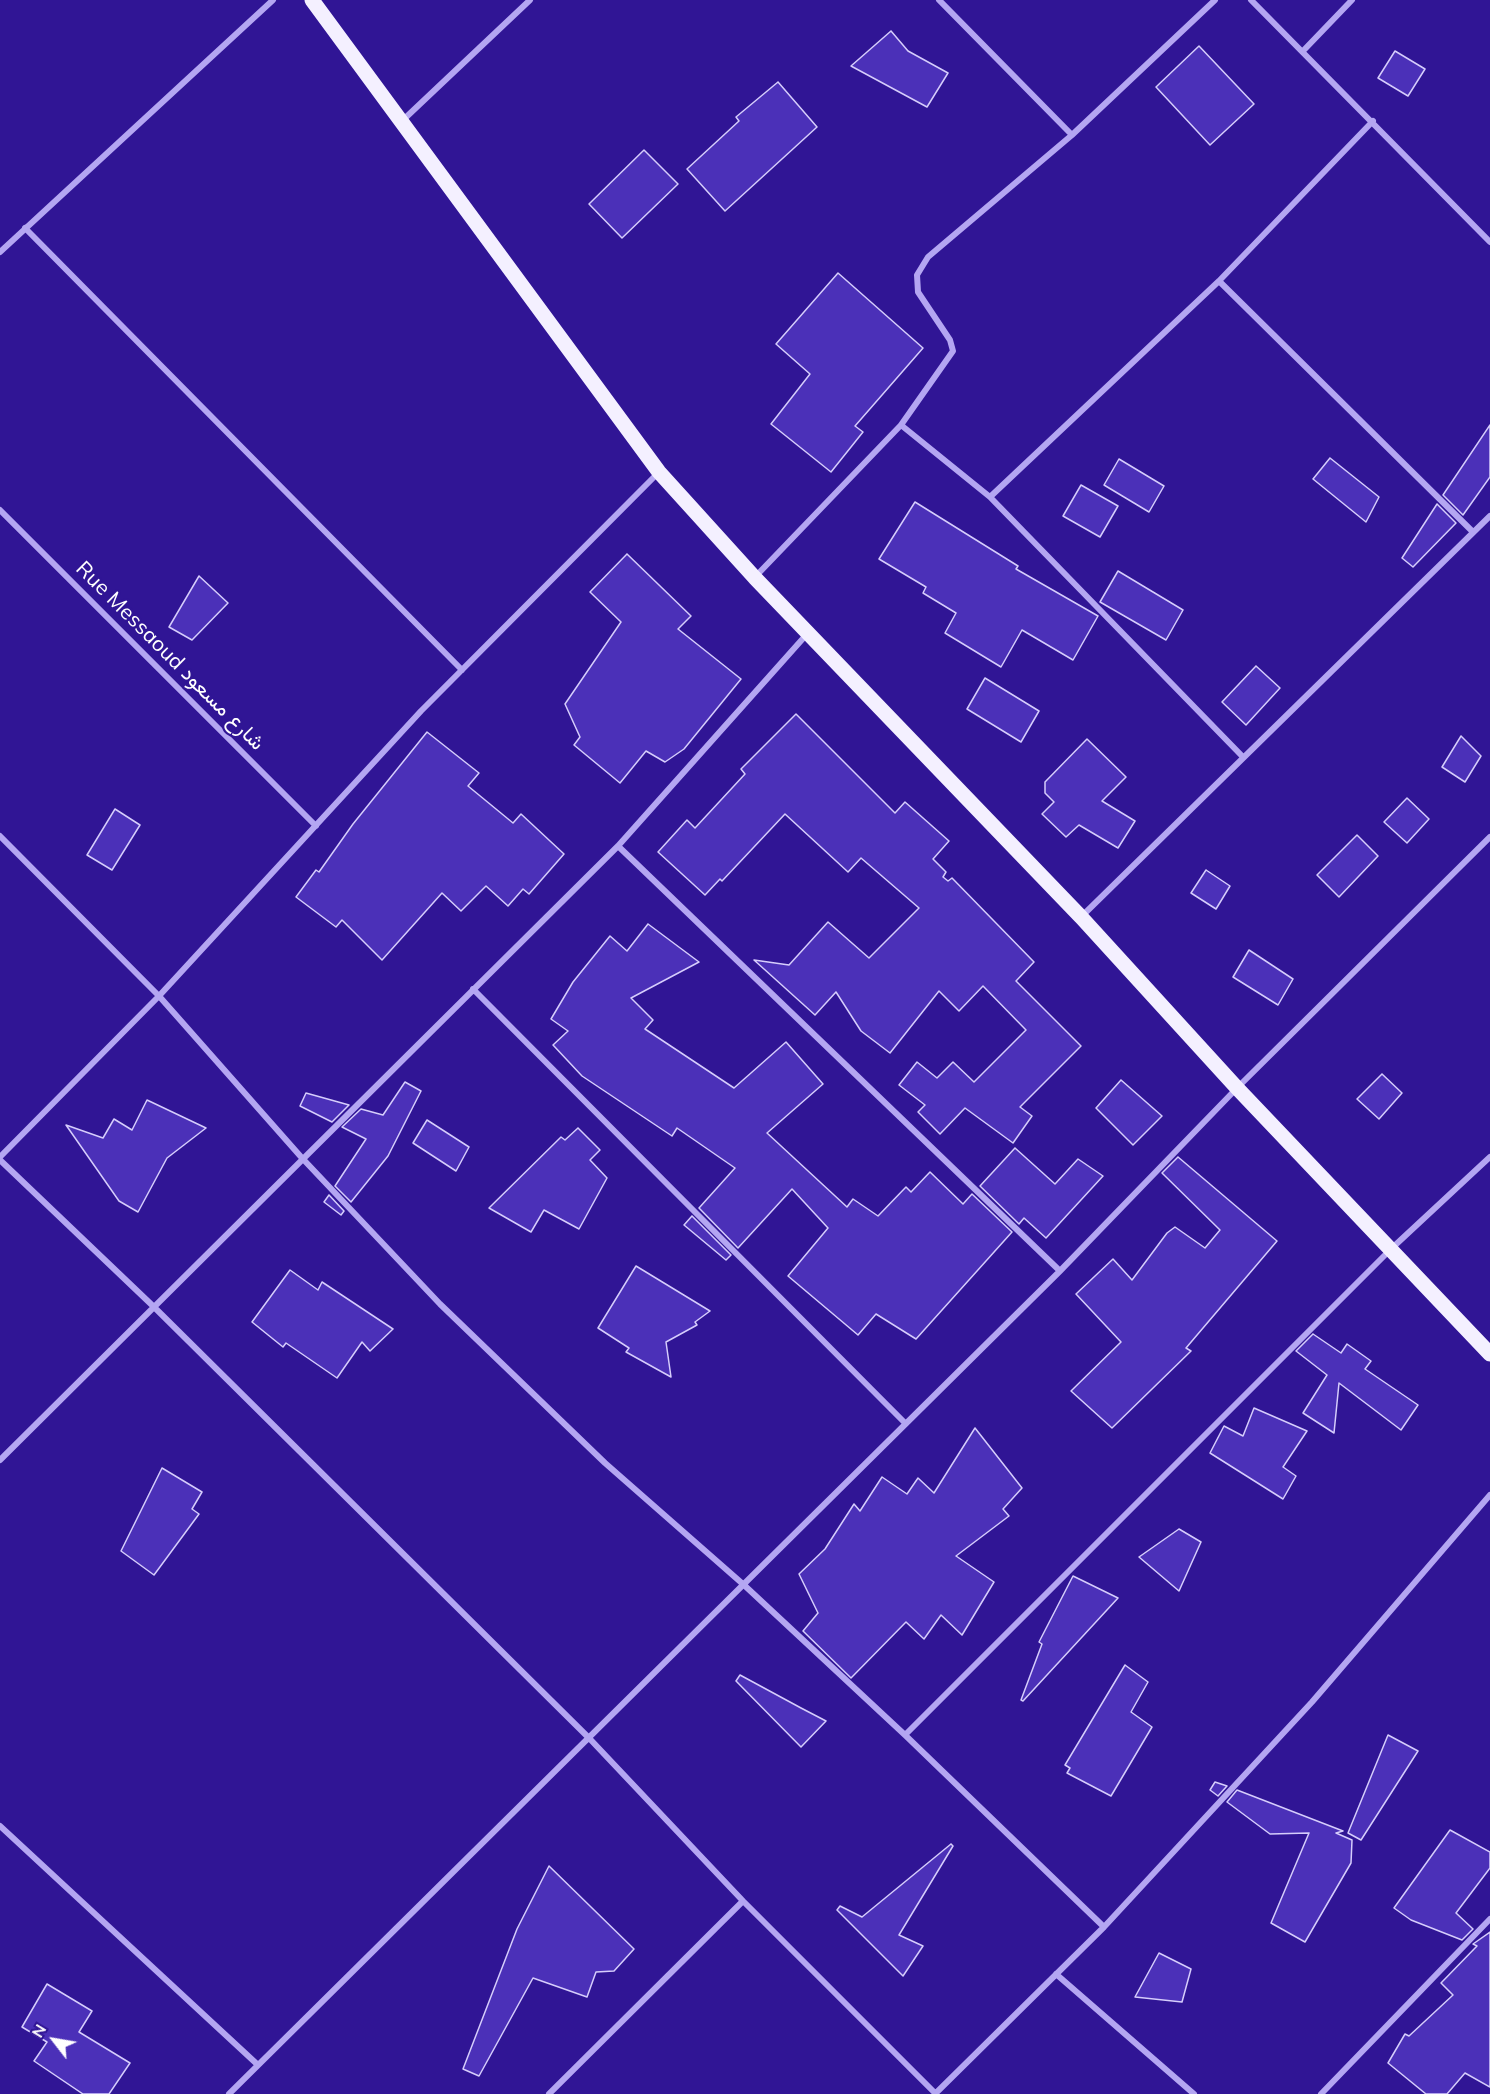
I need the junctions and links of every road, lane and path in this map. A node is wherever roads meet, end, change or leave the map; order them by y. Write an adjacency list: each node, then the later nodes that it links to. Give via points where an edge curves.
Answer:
1 (273, 0): 12 (street)
2 (312, 0): 9 (main road)
3 (530, 0): 9 (street)
4 (939, 0): 11 (street)
5 (1215, 0): 11 (street)
6 (1251, 0): 8 (street)
7 (1352, 0): 8 (street)
8 (1303, 51): 10 (street)
9 (401, 121): 17 (main road)
10 (1373, 122): 13 (street); 15 (street)
11 (1072, 135): 16 (street, via 928,257 917,275 918,292 950,340 953,351)
12 (26, 228): 14 (street); 24 (street)
13 (1490, 242)
14 (0, 252)
15 (1219, 281): 18 (street); 21 (street)
16 (901, 425): 18 (street); 22 (street)
17 (658, 472): 22 (main road); 24 (street)
18 (990, 497): 25 (street)
19 (0, 510): 26 (street, Rue Messaoud شارع مسعود)
20 (1490, 516): 21 (street)
21 (1473, 532): 25 (street)
22 (755, 578): 23 (main road)
23 (808, 633): 29 (street); 30 (main road)
24 (462, 670): 26 (street)
25 (1243, 757): 30 (street)
26 (316, 826): 32 (street)
27 (0, 836): 32 (street)
28 (1490, 837): 33 (street)
29 (618, 846): 31 (street); 38 (street)
30 (1081, 917): 33 (main road)
31 (472, 989): 35 (street); 41 (street)
32 (159, 996): 35 (street); 36 (street)
33 (1237, 1088): 37 (main road); 38 (street)
34 (1490, 1157): 37 (street)
35 (302, 1158): 39 (street); 44 (street, via 462,1325 605,1463)
36 (0, 1159): 39 (street)
37 (1391, 1249): 40 (main road); 45 (street)
38 (1060, 1271): 41 (street)
39 (153, 1306): 42 (street); 46 (street)
40 (1490, 1354)
41 (905, 1423): 44 (street)
42 (0, 1460)
43 (1490, 1495): 50 (street, via 1312,1702)
44 (744, 1585): 45 (street); 46 (street)
45 (905, 1735): 50 (street)
46 (589, 1738): 48 (street); 52 (street)
47 (0, 1826): 52 (street)
48 (743, 1901): 54 (street); 55 (street)
49 (1490, 1919): 57 (street)
50 (1104, 1927): 51 (street)
51 (1056, 1974): 55 (street); 56 (street)
52 (258, 2065): 53 (street)
53 (228, 2094)
54 (549, 2094)
55 (935, 2094)
56 (1194, 2094)
57 (1321, 2094)

